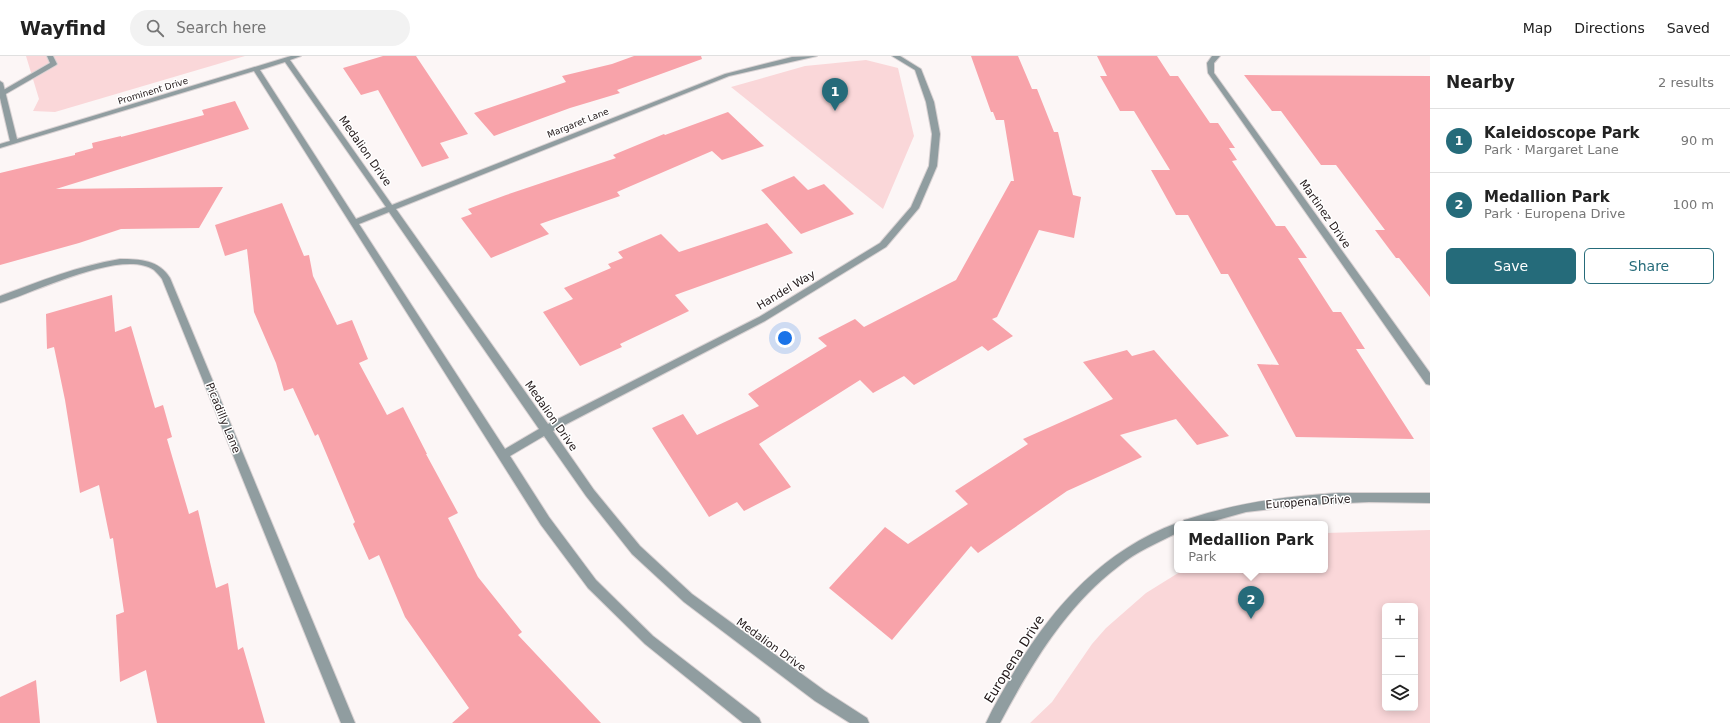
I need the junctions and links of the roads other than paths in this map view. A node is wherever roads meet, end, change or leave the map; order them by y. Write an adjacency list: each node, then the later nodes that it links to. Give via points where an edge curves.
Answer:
1 (50, 56): 9 (street, via 54,64)
2 (298, 56): 6 (street, Prominent Drive)
3 (814, 56): 12 (street, Margaret Lane, via 792,58 727,75)
4 (895, 56): 16 (street, Handel Way, via 918,69 930,102 936,134 933,166 914,208 883,245 762,319)
5 (1216, 57): 15 (street, Martinez Drive, via 1209,65 1211,73)
6 (286, 60): 7 (street, Prominent Drive); 12 (street, Medalion Drive)
7 (256, 69): 10 (street, Prominent Drive); 13 (street)
8 (0, 83): 9 (street)
9 (2, 94): 10 (street)
10 (14, 142): 11 (street, Prominent Drive)
11 (0, 146)
12 (390, 208): 13 (street, Margaret Lane); 16 (street, Medalion Drive)
13 (354, 224): 17 (street)
14 (0, 300): 21 (street, Picadilly Lane, via 91,266 127,261 155,268 166,278)
15 (1430, 381)
16 (546, 430): 17 (street, Handel Way); 23 (street, Medalion Drive, via 590,493 636,550 688,598 820,696)
17 (503, 455): 22 (street, via 545,520 592,584 649,640)
18 (1430, 498): 19 (street, Europena Drive, via 1293,501 1256,505)
19 (1197, 521)
20 (1174, 529): 24 (street, Europena Drive, via 1144,543 1120,558 1097,575 1078,594 1039,642)
21 (348, 723)
22 (754, 723)
23 (862, 723)
24 (993, 723)

